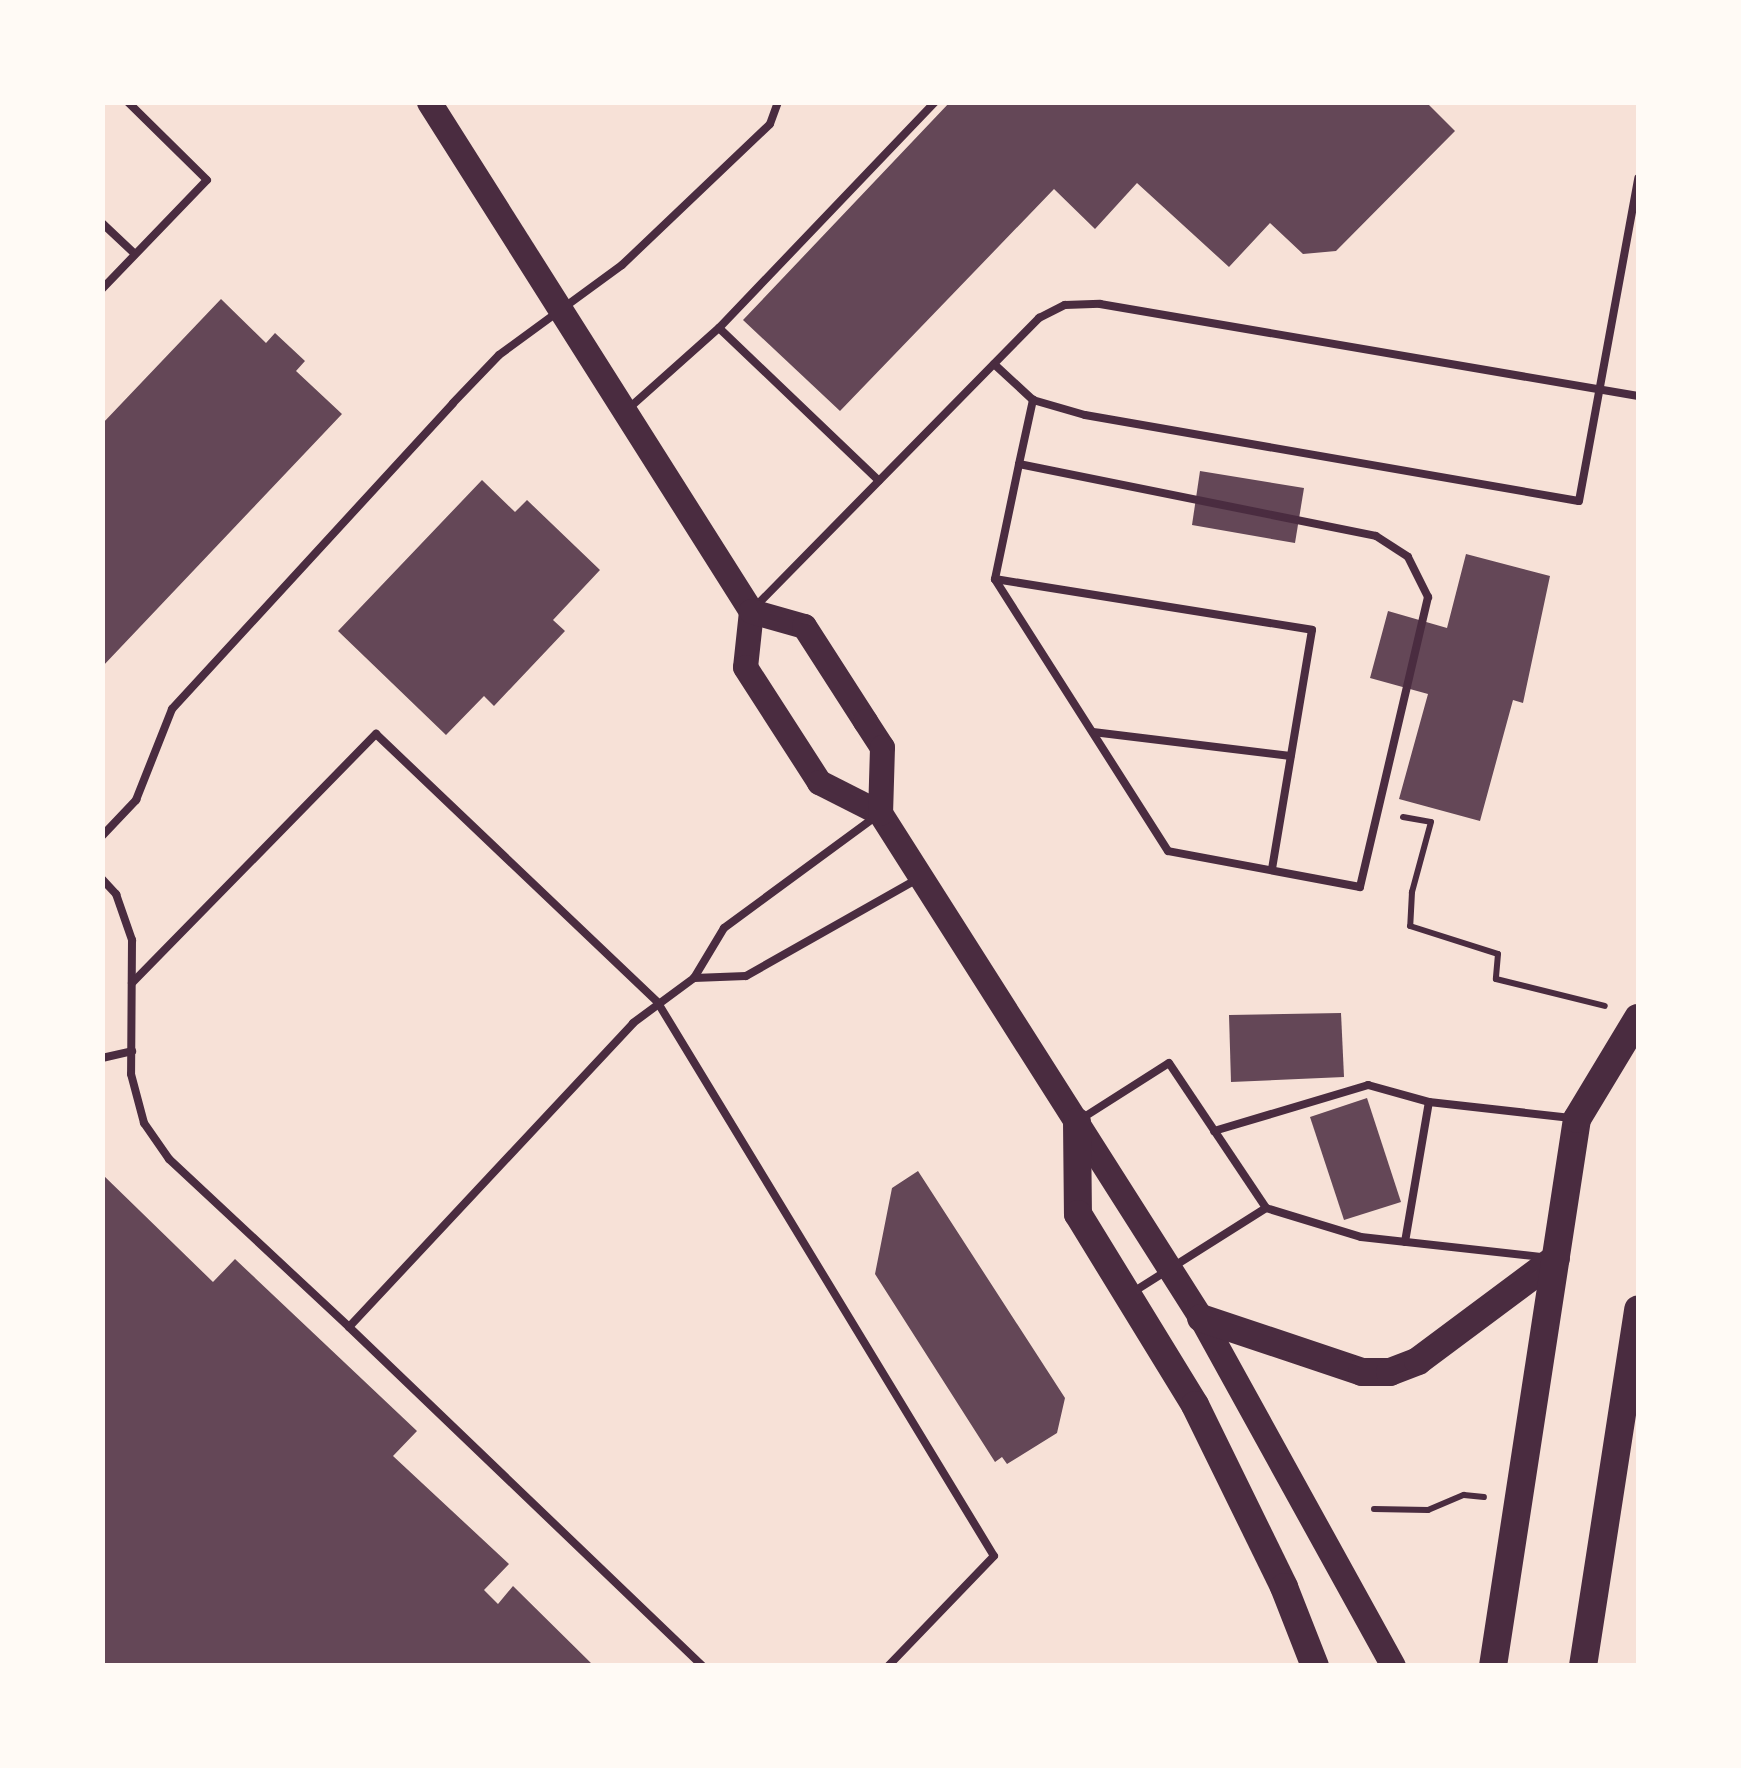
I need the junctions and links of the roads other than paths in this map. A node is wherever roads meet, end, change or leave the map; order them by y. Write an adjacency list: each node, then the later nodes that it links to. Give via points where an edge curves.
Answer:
1 (128, 102): 7 (lane, via 208,180)
2 (429, 102): 9 (main road)
3 (778, 102): 9 (lane, via 770,124 622,265)
4 (935, 102): 10 (lane)
5 (1638, 178): 12 (lane)
6 (102, 223): 7 (lane)
7 (135, 254): 8 (lane)
8 (102, 289)
9 (560, 312): 15 (main road); 23 (lane, via 499,355 172,709 136,800)
10 (718, 328): 15 (lane); 17 (lane)
11 (994, 364): 12 (lane, via 1040,318 1065,305 1100,304); 14 (lane); 17 (lane)
12 (1599, 388): 13 (lane); 14 (lane, via 1579,501)
13 (1638, 396)
14 (1033, 400): 16 (lane)
15 (624, 412): 19 (main road)
16 (1019, 464): 18 (lane); 24 (lane, via 1376,536 1408,557 1428,597 1360,887)
17 (879, 481): 19 (lane)
18 (995, 579): 20 (lane); 21 (lane, via 1312,630)
19 (751, 611): 22 (main road, via 745,667 762,694 819,782); 22 (main road, via 804,626 865,720 882,747)
20 (1093, 732): 21 (lane); 24 (lane, via 1168,850)
21 (1291, 756): 24 (lane)
22 (880, 813): 25 (main road); 27 (lane, via 724,928)
23 (102, 836)
24 (1272, 870)
25 (921, 877): 27 (lane, via 746,976); 35 (main road)
26 (102, 879): 28 (lane, via 132,940)
27 (694, 978): 29 (lane)
28 (132, 984): 29 (lane, via 376,734); 31 (lane)
29 (658, 1003): 44 (lane); 47 (lane, via 994,1556)
30 (1630, 1014): 34 (highway)
31 (132, 1051): 32 (lane); 44 (lane, via 144,1123 168,1159)
32 (102, 1058)
33 (1429, 1102): 34 (lane); 36 (lane, via 1368,1084); 38 (lane)
34 (1577, 1119): 39 (highway)
35 (1077, 1122): 36 (lane, via 1169,1063); 40 (main road); 41 (highway, via 1078,1214)
36 (1214, 1130): 37 (lane)
37 (1266, 1208): 38 (lane, via 1362,1237); 40 (lane)
38 (1405, 1242): 39 (lane)
39 (1556, 1258): 43 (highway, via 1418,1362 1390,1372 1362,1372); 50 (highway)
40 (1170, 1268): 41 (lane); 43 (main road)
41 (1128, 1295): 48 (highway, via 1238,1488)
42 (1638, 1309): 45 (highway)
43 (1201, 1318): 49 (main road)
44 (349, 1327): 46 (lane)
45 (1635, 1363): 51 (highway)
46 (703, 1666)
47 (888, 1666)
48 (1315, 1666)
49 (1394, 1666)
50 (1493, 1666)
51 (1583, 1666)

